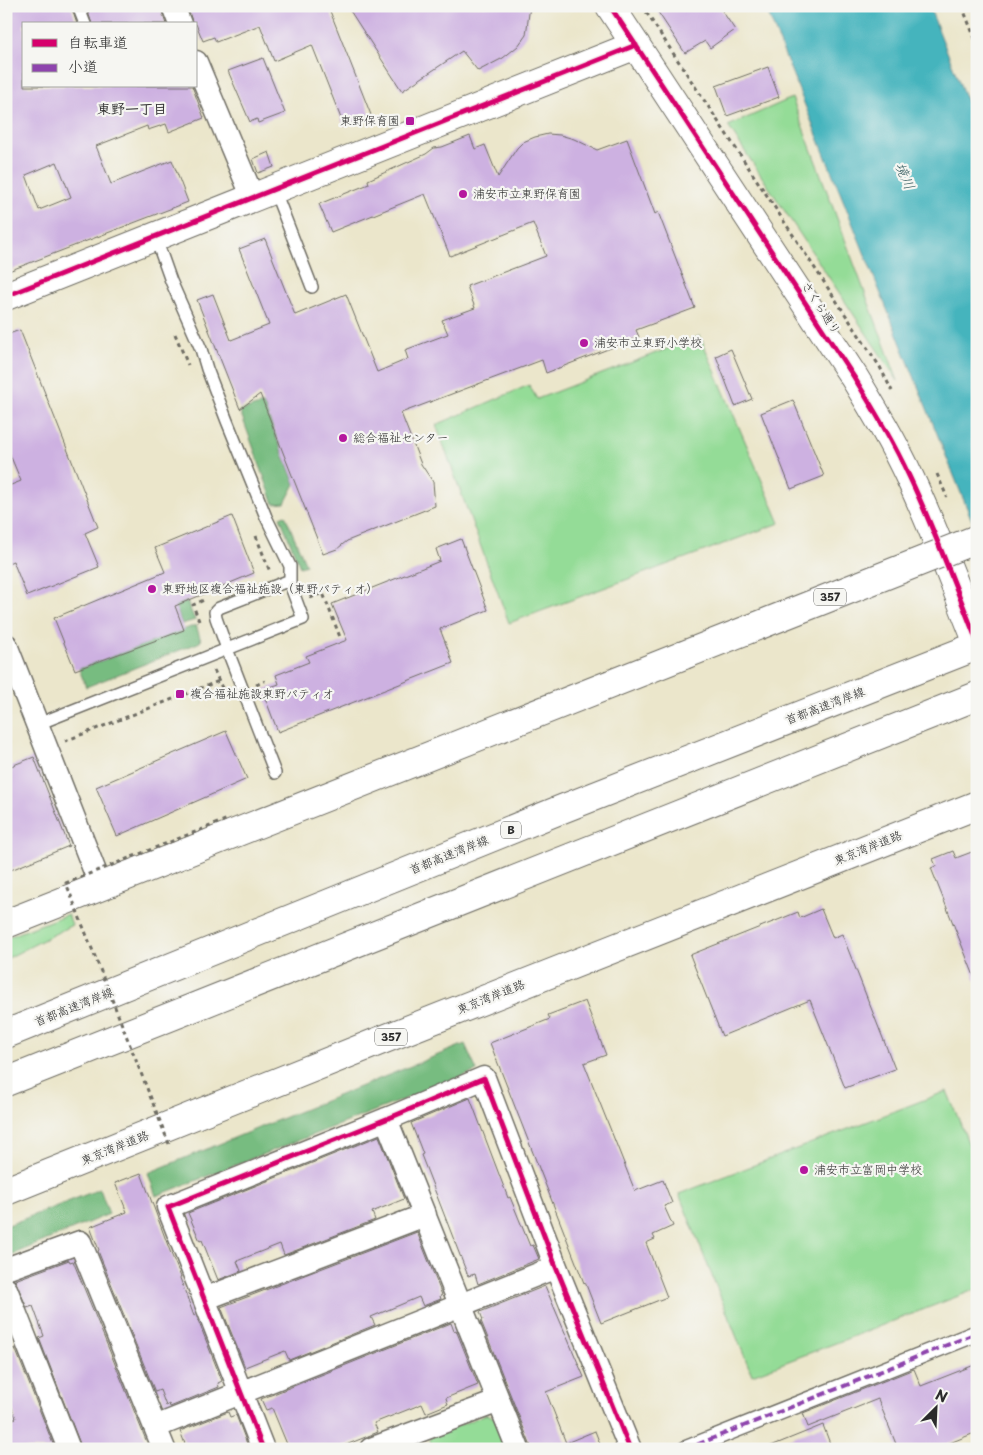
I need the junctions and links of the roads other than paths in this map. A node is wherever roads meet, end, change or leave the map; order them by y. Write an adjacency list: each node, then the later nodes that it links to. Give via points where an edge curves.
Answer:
1 (78, 6): 4 (lane)
2 (173, 6): 5 (street)
3 (610, 6): 6 (main road, さくら通り)
4 (85, 22)
5 (179, 22)
6 (636, 45): 8 (main road); 14 (main road, さくら通り, via 884,427 928,516)
7 (198, 66): 8 (street)
8 (264, 193): 9 (main road); 10 (lane)
9 (155, 236): 11 (main road); 13 (lane, via 266,517 290,566)
10 (312, 286)
11 (6, 296)
12 (977, 539): 22 (main road, 357, bridge)
13 (290, 580): 17 (lane, via 215,612); 17 (lane, via 303,619)
14 (977, 641)
15 (6, 645): 19 (street)
16 (977, 646): 24 (main road, 首都高速湾岸線 / B)
17 (227, 650): 19 (lane); 20 (lane)
18 (977, 696): 25 (main road)
19 (38, 724): 22 (street)
20 (275, 774)
21 (977, 805): 27 (main road, 東京湾岸道路 / 357)
22 (100, 886): 23 (main road, 357)
23 (6, 924)
24 (6, 1034)
25 (6, 1082)
26 (386, 1119): 28 (street); 29 (street, via 484,1078); 32 (street, via 168,1207)
27 (6, 1191)
28 (425, 1215): 32 (street); 33 (street)
29 (556, 1268): 33 (street); 43 (street)
30 (6, 1269): 37 (street, via 80,1242)
31 (6, 1289): 39 (street)
32 (204, 1299): 35 (street)
33 (460, 1306): 35 (street); 36 (street)
34 (977, 1333): 44 (street)
35 (241, 1393): 37 (street); 41 (street)
36 (499, 1401): 38 (street); 42 (street)
37 (155, 1427): 40 (street)
38 (375, 1448)
39 (69, 1449)
40 (164, 1449)
41 (263, 1449)
42 (518, 1449)
43 (630, 1449)
44 (686, 1449)

